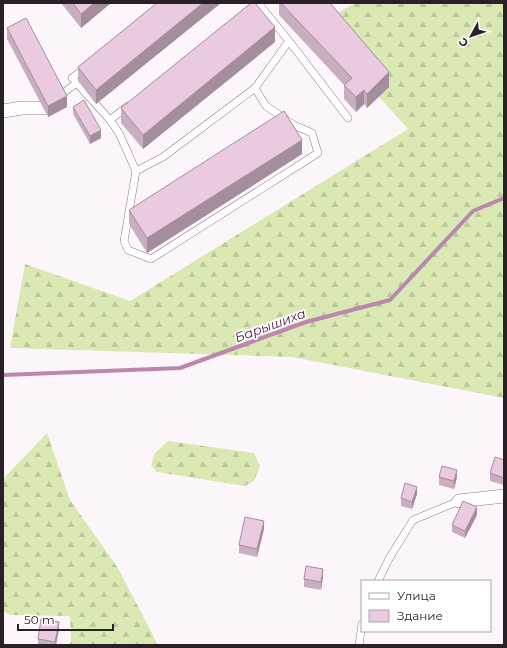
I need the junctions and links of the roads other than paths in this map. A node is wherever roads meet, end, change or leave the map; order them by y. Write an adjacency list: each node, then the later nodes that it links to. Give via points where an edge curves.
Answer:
1 (258, 3): 2 (lane); 3 (lane)
2 (252, 9)
3 (289, 41): 6 (lane); 11 (lane)
4 (90, 64): 5 (lane, via 72,78)
5 (77, 83): 7 (lane); 12 (lane)
6 (255, 88): 13 (lane, via 163,157); 13 (lane, via 266,106 312,134 318,153 151,259 128,250 124,241)
7 (60, 95)
8 (135, 101): 12 (lane)
9 (43, 108): 10 (street)
10 (3, 111)
11 (348, 118)
12 (110, 120): 13 (lane, via 119,133)
13 (136, 171)
14 (504, 496): 15 (street)
15 (459, 501): 16 (lane, via 413,520)
16 (378, 580)
17 (361, 631): 18 (lane)
18 (359, 645)

